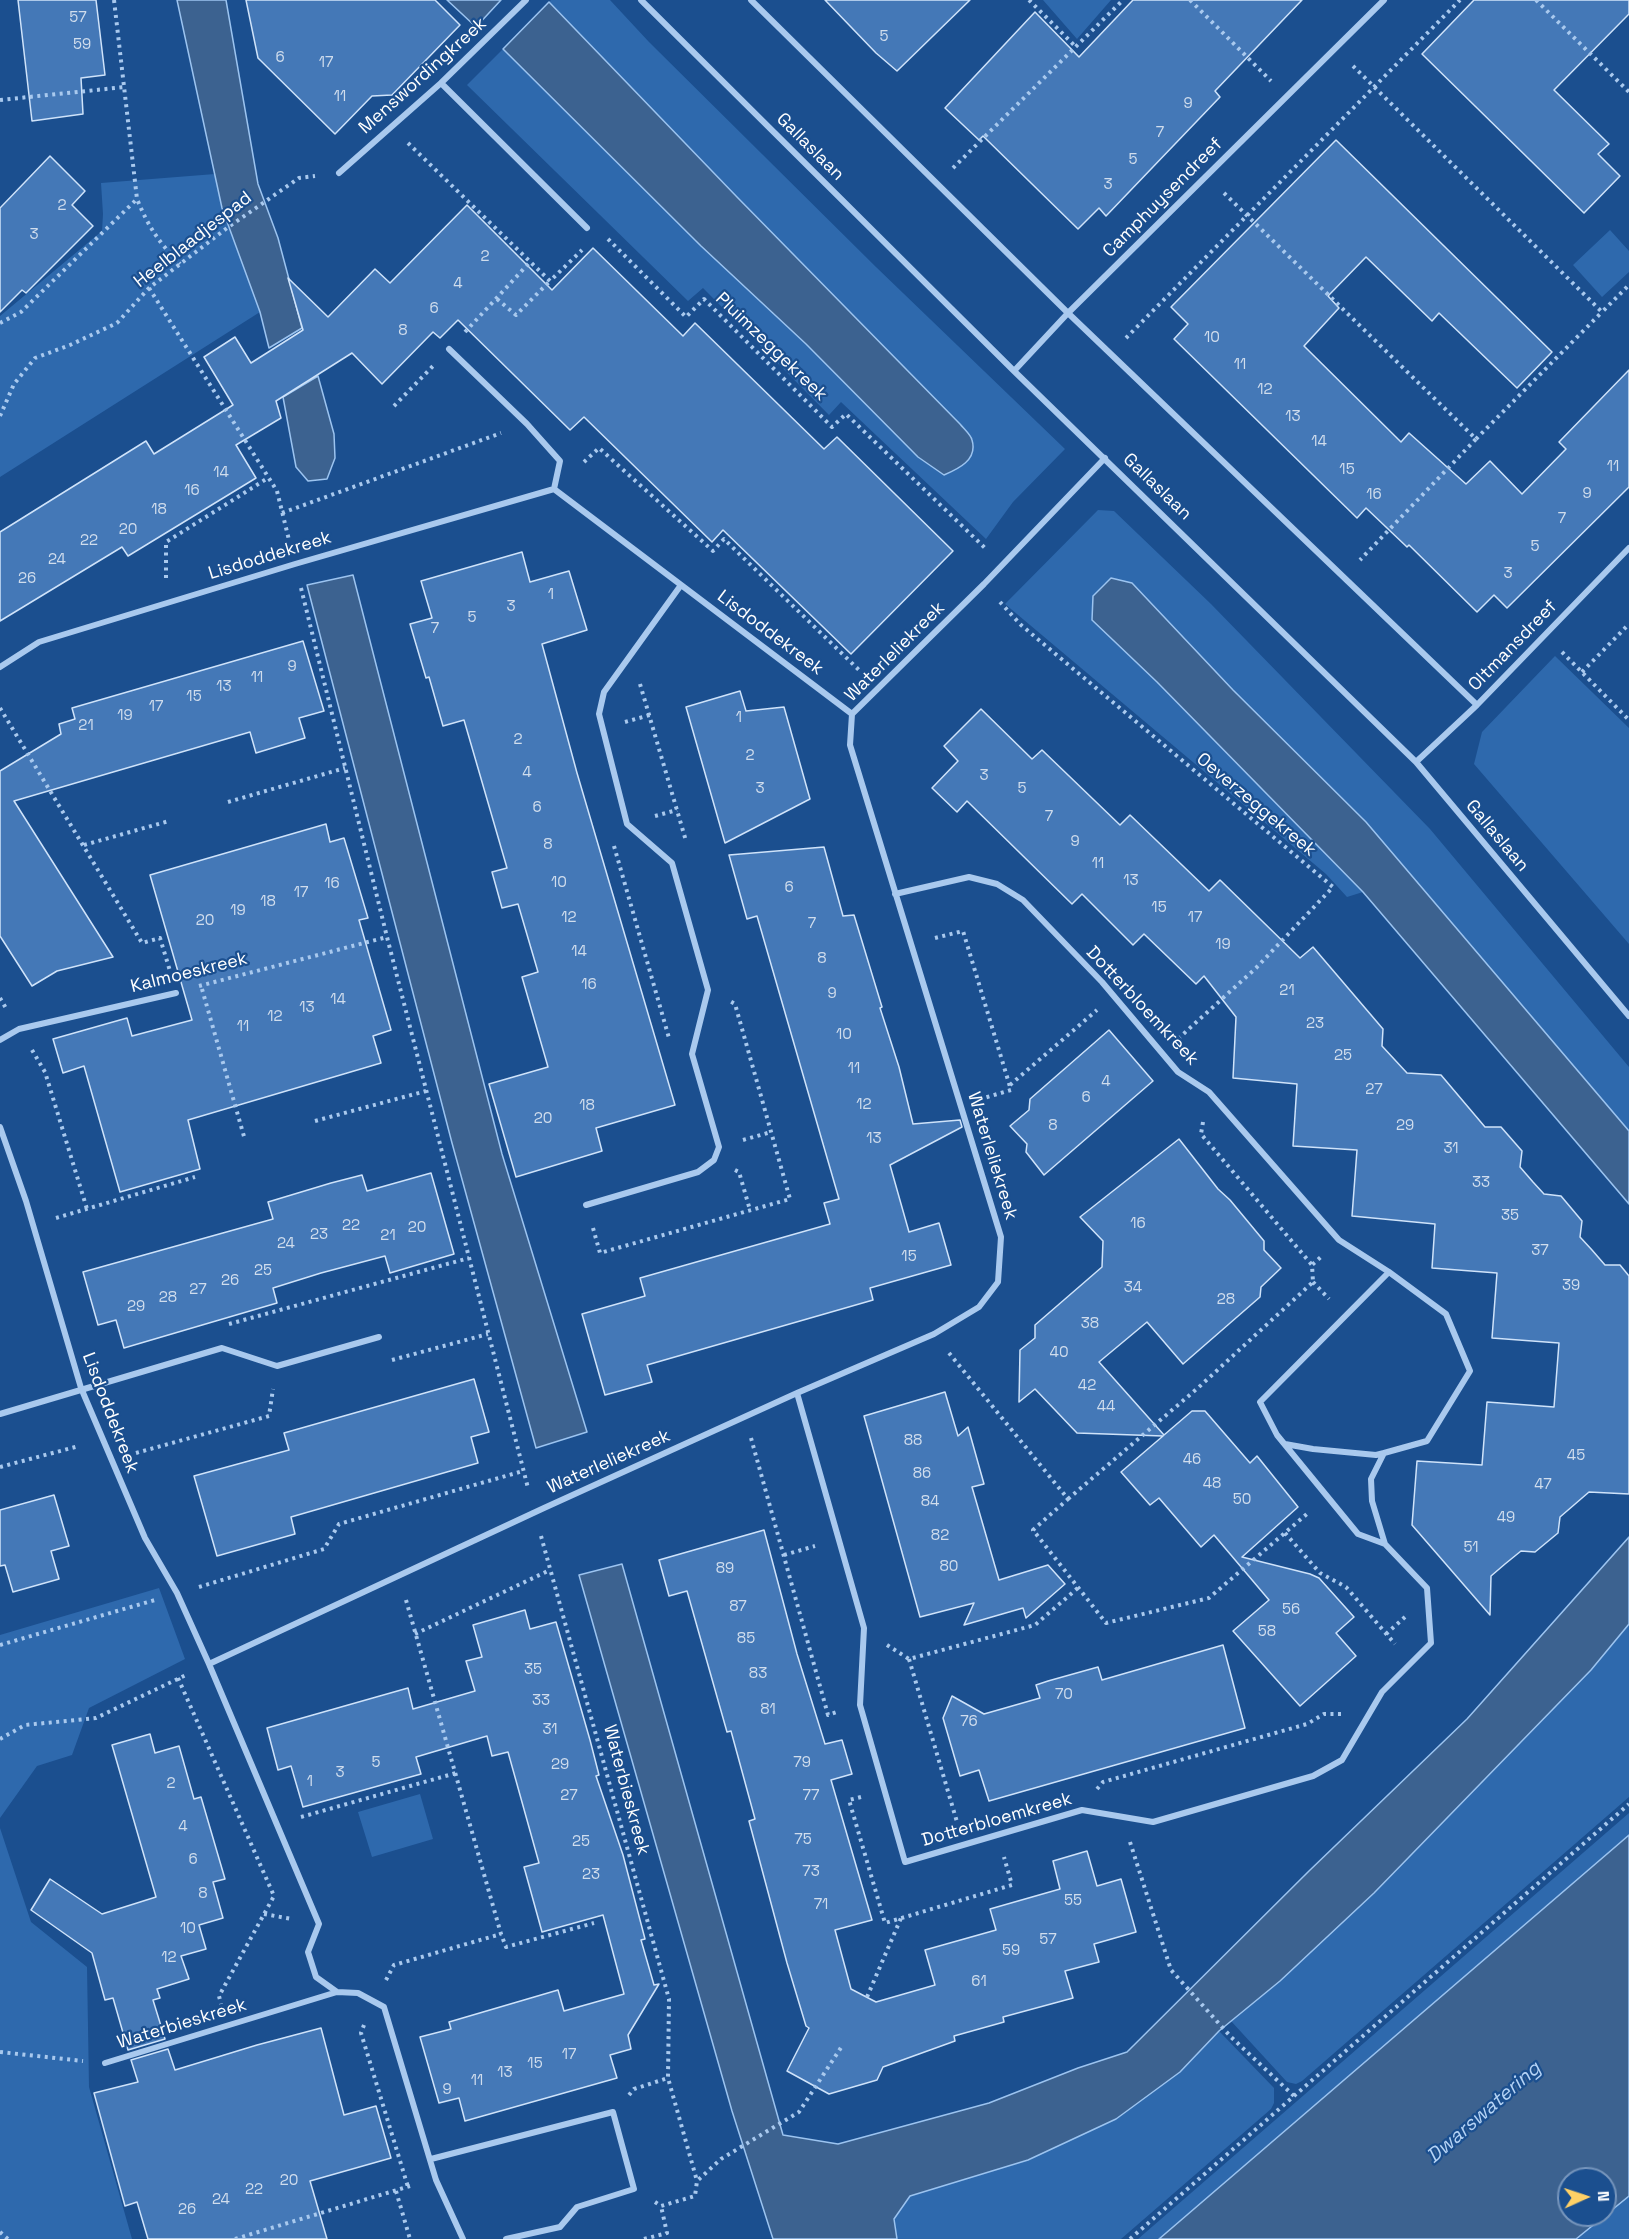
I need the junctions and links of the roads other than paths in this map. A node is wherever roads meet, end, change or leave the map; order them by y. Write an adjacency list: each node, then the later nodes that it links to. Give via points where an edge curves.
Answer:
1 (526, 0): 5 (street, Menswordingkreek)
2 (641, 0): 10 (street, Gallaslaan)
3 (751, 0): 8 (street)
4 (1384, 0): 8 (street, Camphuysendreef)
5 (441, 83): 6 (street, Menswordingkreek); 7 (street)
6 (339, 173)
7 (587, 228)
8 (1068, 313): 10 (street, Camphuysendreef); 16 (street)
9 (449, 349): 12 (street, via 560,461)
10 (1014, 371): 11 (street, Gallaslaan)
11 (1105, 458): 17 (street, Waterleliekreek); 18 (street, Gallaslaan)
12 (554, 489): 14 (street, Lisdoddekreek); 15 (street, Lisdoddekreek, via 39,642)
13 (1629, 548): 16 (street, Oltmansdreef)
14 (681, 585): 17 (street, Lisdoddekreek); 24 (street, via 604,692 599,714 627,824 672,863 708,990 692,1054 719,1147 714,1160 698,1172)
15 (0, 667)
16 (1477, 705): 18 (street, Oltmansdreef)
17 (852, 714): 19 (street, Waterleliekreek, via 850,745)
18 (1416, 762): 21 (street, Gallaslaan)
19 (895, 894): 25 (street, Dotterbloemkreek, via 969,877 997,884 1023,900 1114,996 1178,1072 1209,1092 1339,1240); 28 (street, Waterleliekreek, via 1001,1237 998,1282 979,1307 934,1334)
20 (176, 993): 22 (street, Kalmoeskreek, via 19,1029)
21 (1629, 1016)
22 (0, 1040)
23 (0, 1127): 27 (street, Lisdoddekreek)
24 (586, 1205)
25 (1389, 1272): 30 (street, Dotterbloemkreek, via 1260,1402); 31 (street, Dotterbloemkreek, via 1446,1314 1470,1371 1426,1441)
26 (379, 1337): 27 (street, via 277,1366 222,1348)
27 (81, 1388): 29 (street); 33 (street, Lisdoddekreek, via 145,1538 177,1593)
28 (797, 1393): 32 (street, Dotterbloemkreek, via 864,1628 860,1705 905,1862 1082,1810 1153,1822 1313,1776 1342,1760 1382,1692 1431,1643 1427,1588); 33 (street, Waterleliekreek)
29 (0, 1414)
30 (1285, 1443): 31 (street, Dotterbloemkreek, via 1313,1449); 32 (street, Dotterbloemkreek, via 1358,1534)
31 (1384, 1453): 32 (street, Dotterbloemkreek, via 1371,1479 1371,1501)
32 (1385, 1544)
33 (209, 1664): 34 (street, Waterbieskreek, via 319,1924 308,1952 316,1977)
34 (338, 1992): 35 (street, Waterbieskreek); 36 (street, Waterbieskreek, via 358,1993 384,2007)
35 (105, 2063)
36 (431, 2160): 37 (street, Waterbieskreek); 38 (street, via 613,2112 634,2189 577,2207 560,2227)
37 (463, 2239)
38 (506, 2239)

